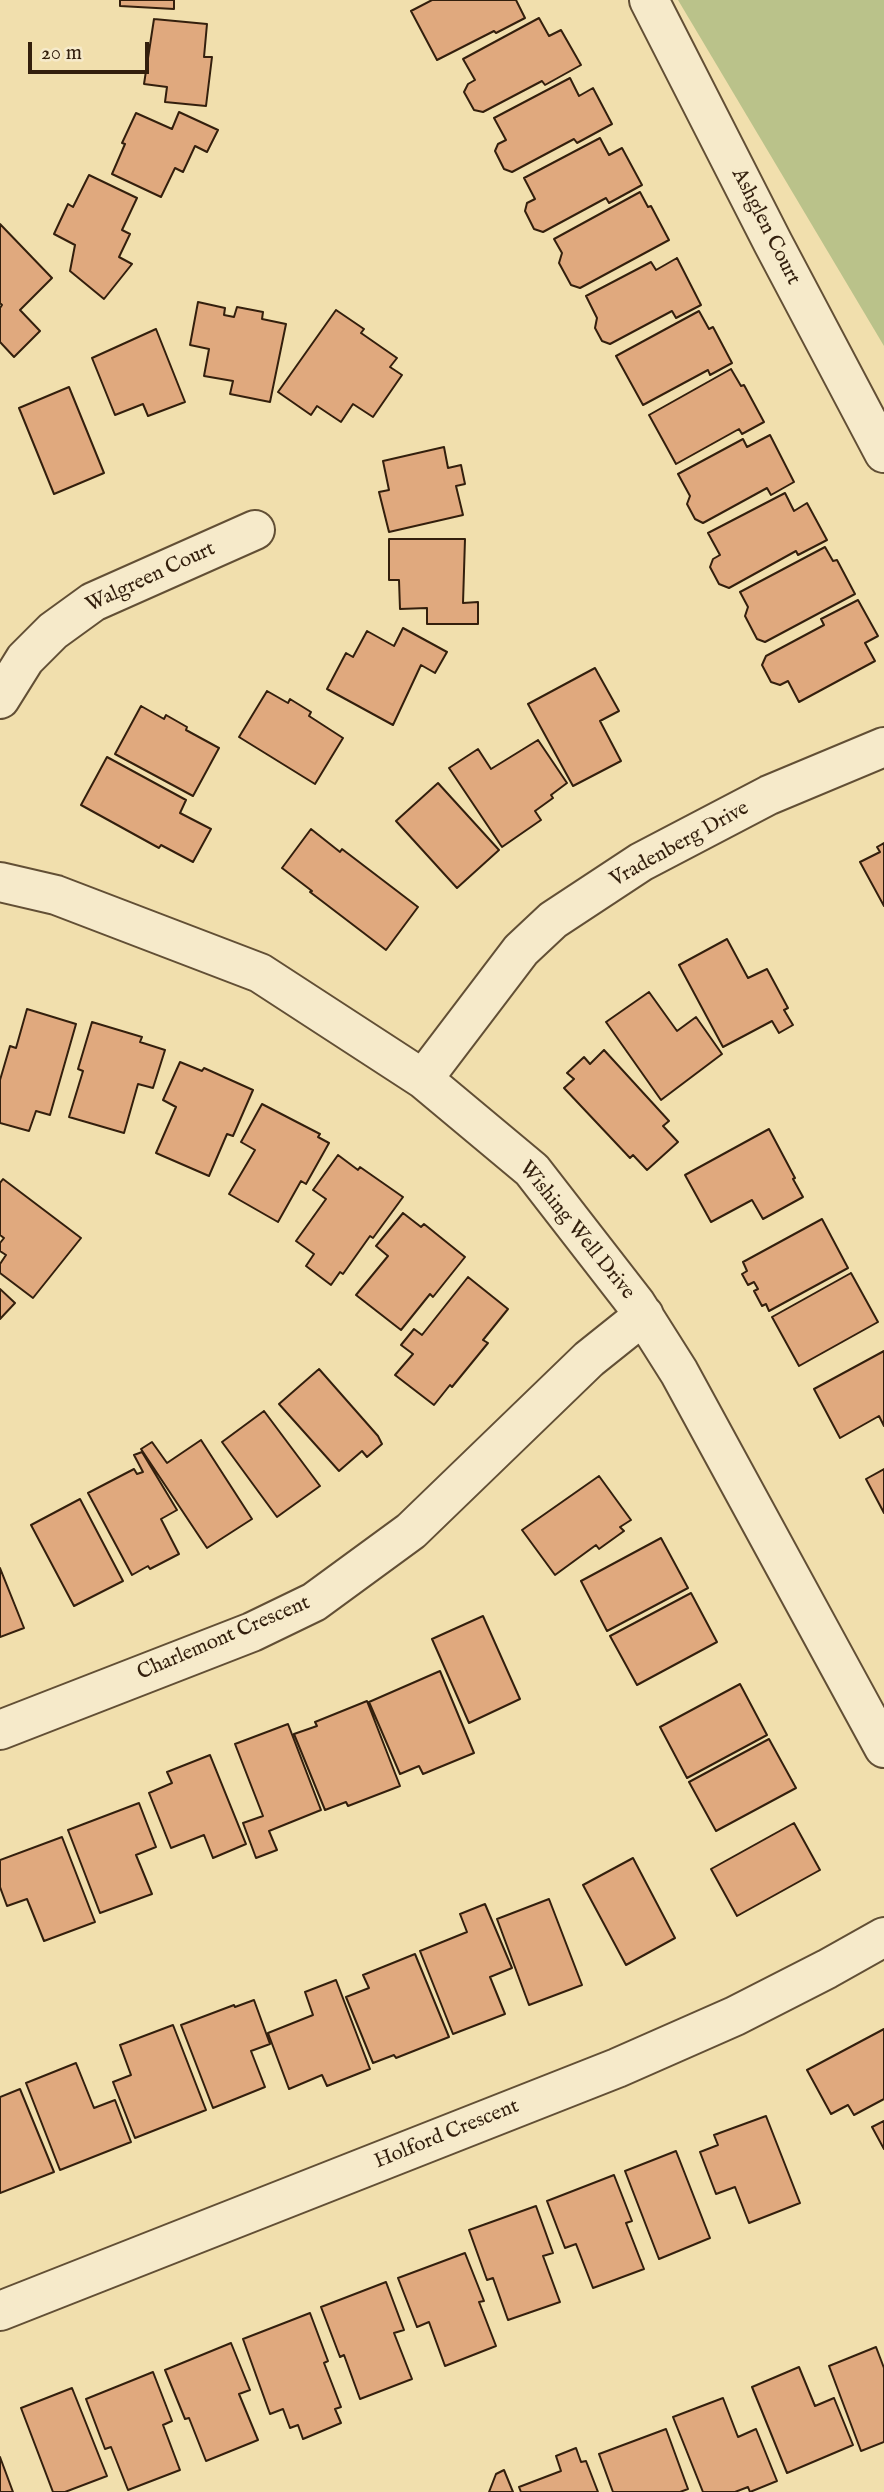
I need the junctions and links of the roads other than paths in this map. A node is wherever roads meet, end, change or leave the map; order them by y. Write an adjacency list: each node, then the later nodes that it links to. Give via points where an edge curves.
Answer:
1 (649, 0): 2 (street, Ashglen Court)
2 (884, 453)
3 (254, 530): 4 (street, Walgreen Court, via 93,602 25,659)
4 (0, 699)
5 (884, 747): 7 (street, Vradenberg Drive, via 769,795 641,862 553,920 521,950)
6 (0, 882): 7 (street, Wishing Well Drive, via 56,895 260,973)
7 (423, 1079): 8 (street, Wishing Well Drive, via 532,1170)
8 (644, 1315): 9 (street, Charlemont Crescent, via 589,1359 411,1531 314,1602 252,1632); 10 (street, Wishing Well Drive)
9 (0, 1730)
10 (884, 1748)
11 (884, 1937): 12 (street, Holford Crescent, via 735,2016 617,2067)
12 (0, 2311)

